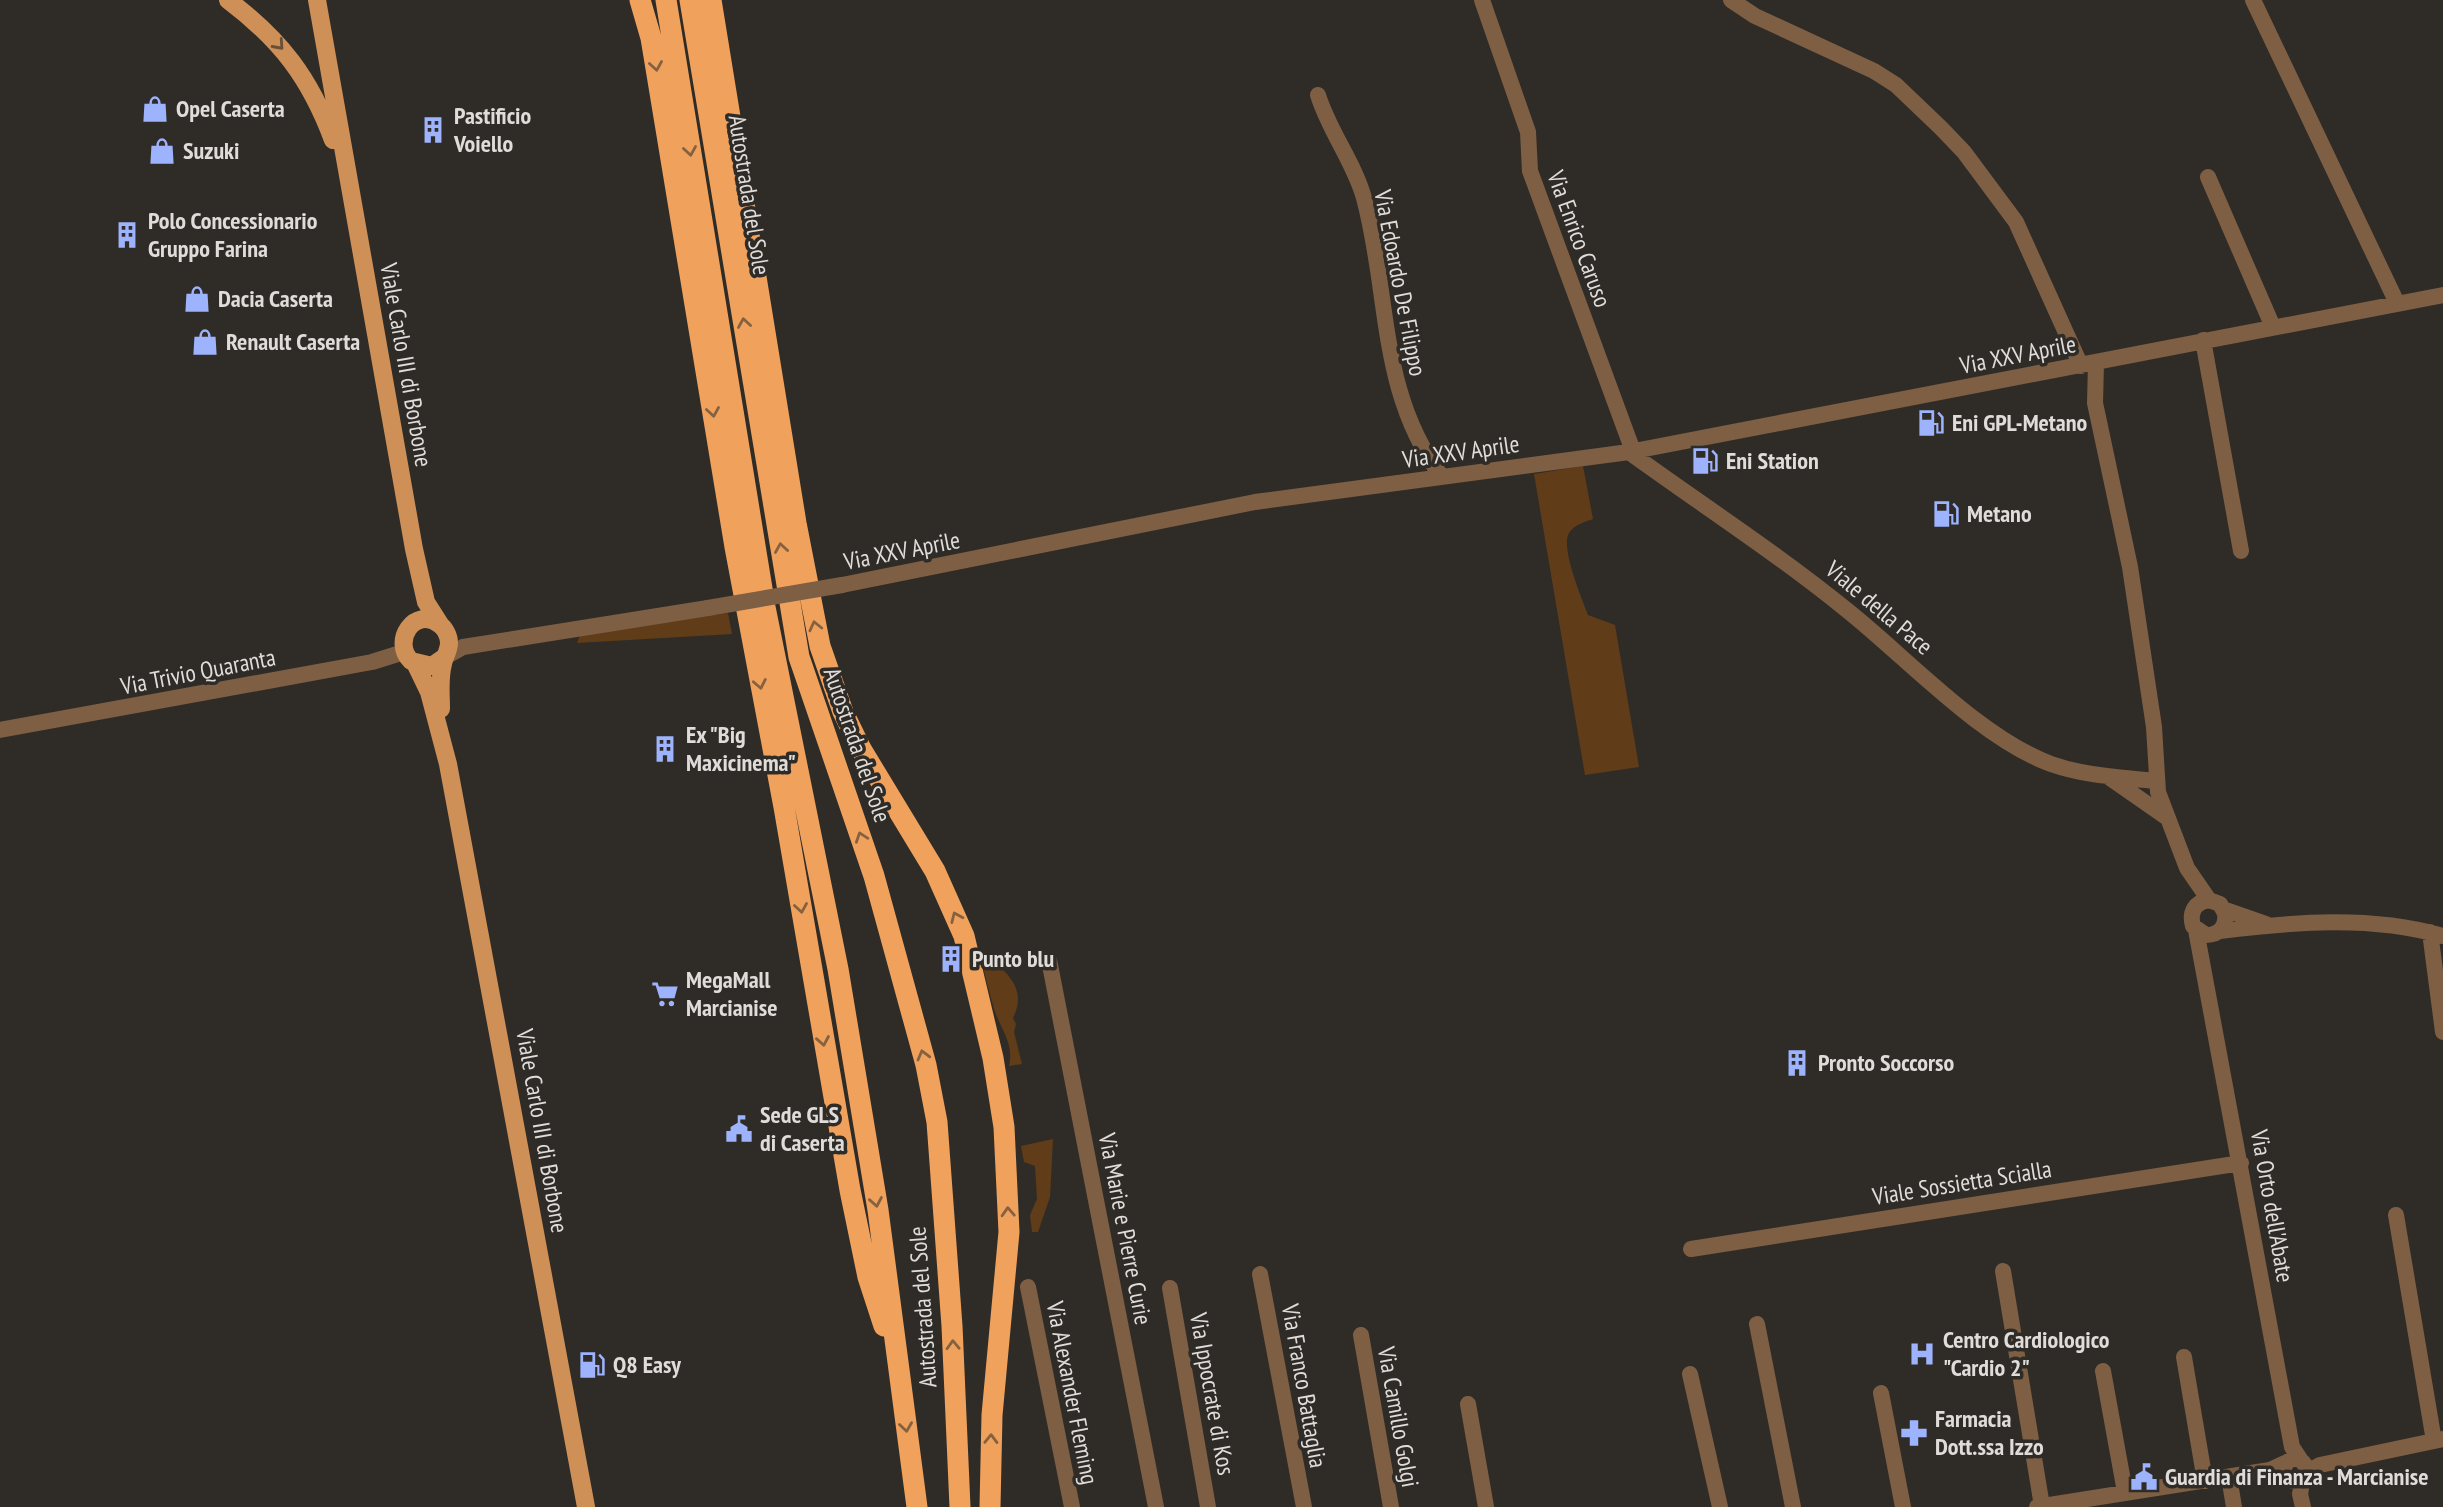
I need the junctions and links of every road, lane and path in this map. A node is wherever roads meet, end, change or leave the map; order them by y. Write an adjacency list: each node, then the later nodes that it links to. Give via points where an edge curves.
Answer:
1 (228, 0): 12 (main road, Viale Carlo III di Borbone, one-way to 12, via 280,43 306,80 323,113)
2 (317, 0): 12 (main road, Viale Carlo III di Borbone)
3 (640, 0): 52 (highway, one-way to 52, via 651,38 737,561 850,1190 868,1277)
4 (666, 0): 52 (highway, Autostrada del Sole, one-way to 52, via 765,607 838,969 878,1210)
5 (690, 0): 65 (highway, Autostrada del Sole, one-way to 5, via 937,1122 874,876 799,657)
6 (711, 0): 66 (highway, one-way to 6, via 992,1415 1009,1232 1004,1127 993,1058 964,936 936,871 843,712 820,646)
7 (1482, 0): 18 (street, Via Enrico Caruso, via 1528,132 1530,171)
8 (1731, 0): 17 (street, via 1755,16 1874,71 1896,85 1941,128 2016,222)
9 (2253, 0): 14 (street)
10 (1318, 95): 19 (street, Via Edoardo De Filippo, via 1363,194 1401,403 1421,450)
11 (2208, 177): 15 (street)
12 (350, 190): 20 (main road, Viale Carlo III di Borbone)
13 (2443, 295): 14 (street, Via XXV Aprile)
14 (2397, 303): 15 (street, Via XXV Aprile)
15 (2273, 327): 16 (street, Via XXV Aprile)
16 (2203, 340): 17 (street, Via XXV Aprile); 21 (street)
17 (2088, 364): 18 (street, Via XXV Aprile); 30 (street, via 2130,567 2154,727)
18 (1631, 451): 19 (street, Via XXV Aprile); 29 (street, Viale della Pace, via 1781,557 1998,734 2050,763)
19 (1442, 477): 24 (street, Via XXV Aprile, bridge, via 1255,502 842,585)
20 (414, 549): 22 (main road, Viale Carlo III di Borbone, via 416,606); 23 (main road, Viale Carlo III di Borbone, via 426,602)
21 (2241, 551)
22 (409, 627): 23 (main road, via 427,620); 26 (main road, Viale Carlo III di Borbone, via 402,639)
23 (442, 627): 24 (street, Via XXV Aprile, via 459,641); 25 (main road, Viale Carlo III di Borbone, via 449,643)
24 (484, 643): 25 (street, Via XXV Aprile)
25 (445, 657): 26 (main road, via 432,666); 28 (main road, Viale Carlo III di Borbone, via 440,691)
26 (410, 658): 27 (street, Via Trivio Quaranta); 28 (main road, Viale Carlo III di Borbone, via 429,692)
27 (0, 730)
28 (448, 764): 63 (main road, Viale Carlo III di Borbone)
29 (2110, 778): 30 (street); 31 (street)
30 (2155, 781): 31 (street)
31 (2166, 817): 32 (street)
32 (2201, 904): 33 (street); 35 (street, via 2191,920)
33 (2224, 909): 34 (street); 36 (street, via 2226,918)
34 (2268, 925): 36 (street); 37 (street, via 2386,924)
35 (2196, 930): 36 (street, via 2206,935); 39 (street, Via Orto dell'Abate)
36 (2218, 932): 39 (street)
37 (2436, 934): 40 (street)
38 (1049, 960): 68 (street, Via Marie e Pierre Curie)
39 (2206, 972): 41 (street, Via Orto dell'Abate)
40 (2443, 1032)
41 (2241, 1163): 43 (street, Viale Sossietta Scialla); 57 (street, Via Orto dell'Abate)
42 (2396, 1215): 56 (street)
43 (1691, 1249)
44 (2003, 1271): 62 (street)
45 (1261, 1274): 70 (street, Via Franco Battaglia)
46 (1028, 1287): 67 (street, Via Alexander Fleming)
47 (1170, 1288): 69 (street, Via Ippocrate di Kos)
48 (1757, 1324): 74 (street)
49 (1361, 1335): 71 (street, Via Camillo Golgi)
50 (2184, 1357): 59 (street)
51 (2103, 1371): 61 (street)
52 (898, 1372): 64 (highway, Autostrada del Sole, one-way to 64)
53 (1690, 1374): 73 (street)
54 (1881, 1394): 75 (street)
55 (1468, 1404): 72 (street)
56 (2438, 1440): 57 (street)
57 (2296, 1472): 58 (street)
58 (2229, 1477): 59 (street); 77 (street)
59 (2205, 1481): 60 (street)
60 (2143, 1490): 61 (street); 76 (street)
61 (2125, 1492): 62 (street)
62 (2040, 1506)
63 (586, 1507)
64 (917, 1507)
65 (960, 1507)
66 (990, 1507)
67 (1072, 1507)
68 (1156, 1507)
69 (1208, 1507)
70 (1304, 1507)
71 (1391, 1507)
72 (1486, 1507)
73 (1720, 1507)
74 (1793, 1507)
75 (1903, 1507)
76 (2146, 1507)
77 (2234, 1507)

